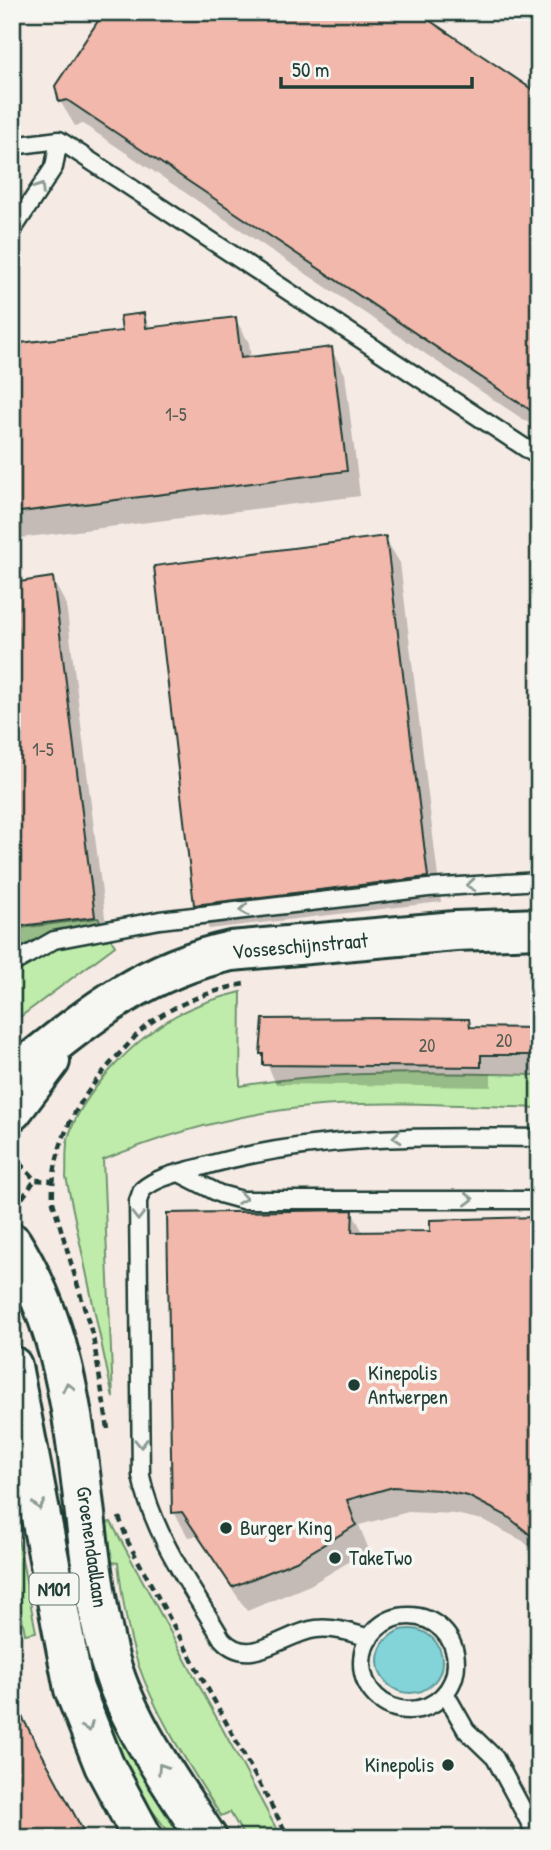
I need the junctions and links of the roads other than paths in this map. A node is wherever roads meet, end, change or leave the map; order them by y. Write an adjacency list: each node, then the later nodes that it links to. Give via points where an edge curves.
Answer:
1 (59, 141): 2 (lane); 3 (lane, one-way to 1, via 54,167); 4 (lane)
2 (12, 146)
3 (12, 231)
4 (539, 457)
5 (539, 881): 7 (lane, one-way to 7, via 428,888 172,919 54,940)
6 (539, 928): 8 (main road, Vosseschijnstraat, via 231,951 144,981)
7 (12, 964)
8 (79, 1023): 9 (main road, Vosseschijnstraat); 10 (main road, Vosseschijnstraat)
9 (12, 1077)
10 (12, 1111)
11 (539, 1138): 12 (lane, one-way to 12, via 412,1136 323,1143 268,1150)
12 (179, 1173): 13 (lane, one-way to 13, via 242,1200); 16 (lane, one-way to 16, via 152,1182 142,1189 138,1201 145,1499 231,1649 246,1654 313,1629 332,1628)
13 (539, 1200)
14 (12, 1243): 19 (main road, Groenendaallaan / N101, one-way to 14, via 137,1724 108,1653 72,1403 60,1351)
15 (12, 1366): 18 (main road, Groenendaallaan / N101, one-way to 18, via 74,1689 104,1765)
16 (370, 1638): 17 (lane, via 364,1675 387,1704 412,1710); 17 (lane, via 378,1628 401,1617 437,1625 453,1645 456,1657)
17 (445, 1693): 20 (lane, via 466,1730 495,1758)
18 (143, 1838)
19 (206, 1838)
20 (538, 1838)

